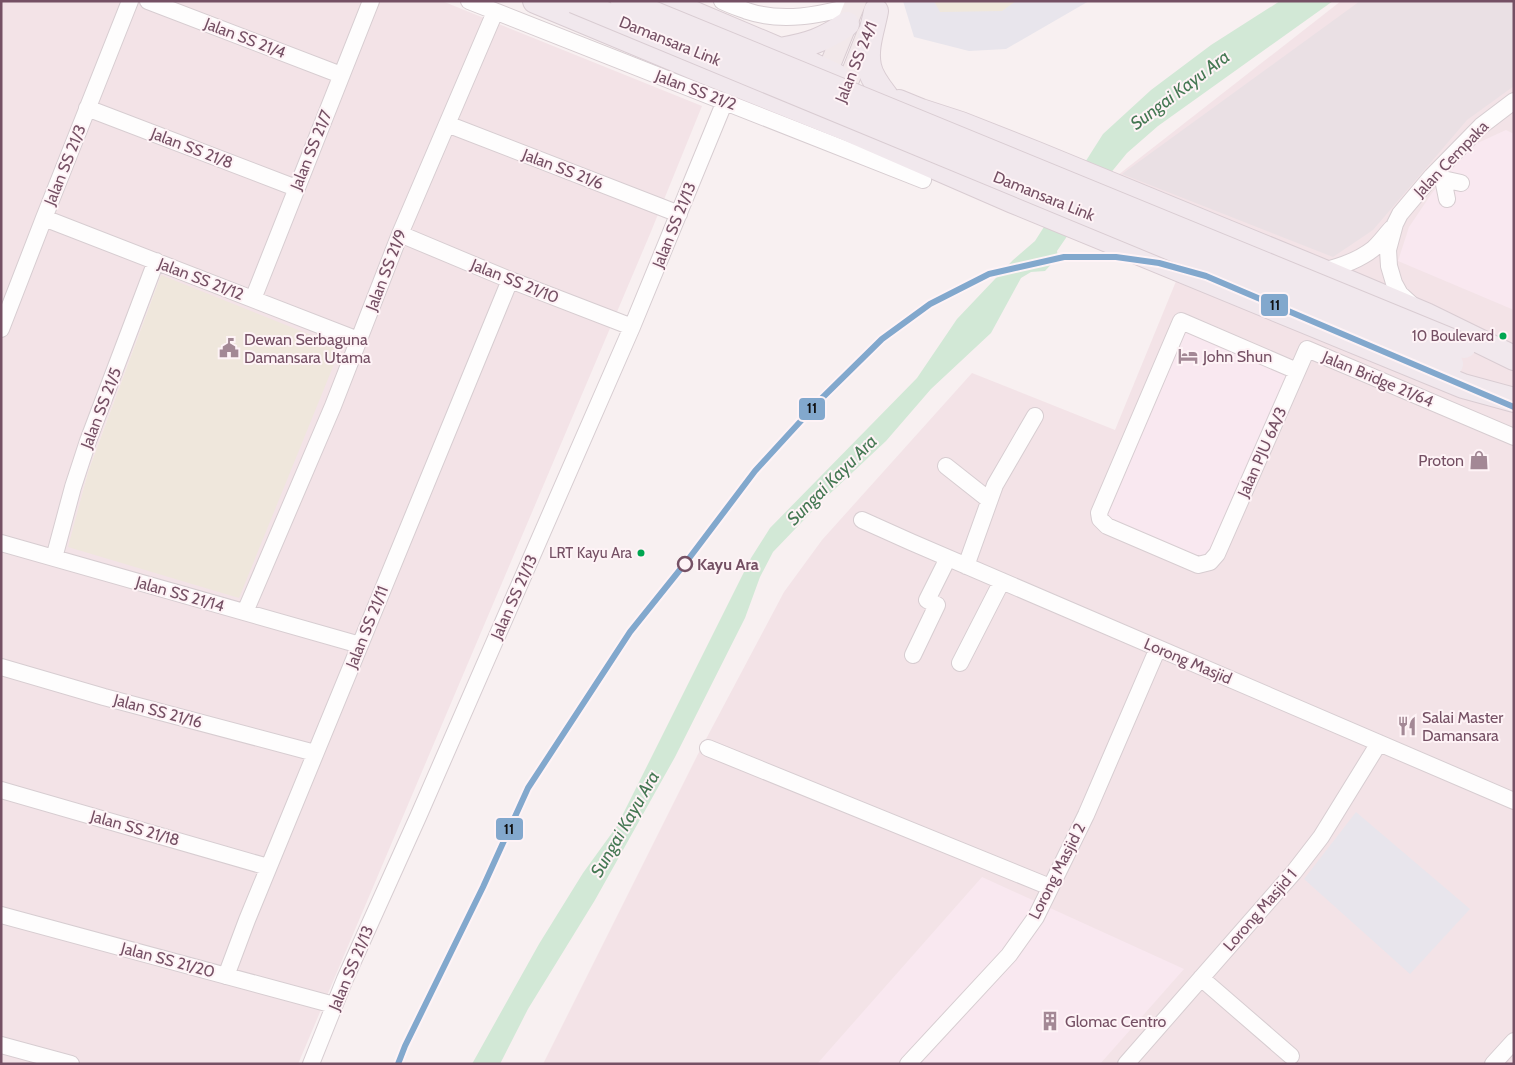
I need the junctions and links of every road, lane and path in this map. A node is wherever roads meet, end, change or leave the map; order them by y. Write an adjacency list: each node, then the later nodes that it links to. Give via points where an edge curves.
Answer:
1 (130, 1): 19 (street, Jalan SS 21/3)
2 (148, 1): 14 (street, Jalan SS 21/4)
3 (371, 1): 14 (street, Jalan SS 21/7)
4 (469, 1): 10 (street, Jalan SS 21/2)
5 (535, 1): 13 (highway)
6 (574, 1): 42 (highway, Damansara Link, bridge)
7 (623, 1): 42 (highway, Damansara Link, bridge)
8 (664, 1): 11 (highway)
9 (863, 9): 11 (street, via 782,18 749,12); 12 (highway, via 830,36); 15 (main road, Jalan SS 24/1); 15 (main road, Jalan SS 24/1); 16 (highway, via 869,66)
10 (494, 12): 17 (street, Jalan SS 21/2); 22 (street, Jalan SS 21/9)
11 (719, 12): 12 (highway); 13 (highway, via 735,44 735,59 722,70)
12 (780, 50): 15 (highway)
13 (698, 70): 21 (highway)
14 (342, 75): 27 (street, Jalan SS 21/7)
15 (837, 77): 16 (highway); 21 (main road, Jalan SS 24/1)
16 (886, 96): 20 (highway)
17 (725, 101): 25 (street, Jalan SS 21/2); 29 (street, Jalan SS 21/13)
18 (1514, 101): 24 (street, Jalan Cempaka, via 1481,126)
19 (87, 108): 27 (street, Jalan SS 21/8); 30 (street, Jalan SS 21/3)
20 (921, 111): 23 (highway, via 901,112 888,123 887,141); 34 (highway, via 1037,154)
21 (821, 119): 23 (highway)
22 (447, 124): 29 (street, Jalan SS 21/6); 32 (street, Jalan SS 21/9)
23 (893, 149): 47 (highway, via 1013,202 1464,386)
24 (1440, 175): 26 (street); 28 (street); 31 (street, Jalan Cempaka, via 1400,214)
25 (923, 180)
26 (1461, 183)
27 (296, 188): 36 (street, Jalan SS 21/7)
28 (1447, 200)
29 (679, 214): 38 (street, Jalan SS 21/13)
30 (44, 218): 33 (street, Jalan SS 21/12); 39 (street, Jalan SS 21/3)
31 (1395, 224): 34 (street, Jalan Cempaka, via 1374,248 1358,258); 37 (street, Jalan Cempaka, via 1388,250 1394,283 1406,302)
32 (400, 234): 35 (street, Jalan SS 21/10); 40 (street, Jalan SS 21/9)
33 (156, 261): 36 (street, Jalan SS 21/12); 54 (street, Jalan SS 21/5, via 88,441)
34 (1322, 271): 37 (highway)
35 (510, 280): 38 (street, Jalan SS 21/10); 59 (street, Jalan SS 21/11)
36 (253, 299): 40 (street, Jalan SS 21/12)
37 (1426, 315): 43 (highway)
38 (632, 327): 74 (street, Jalan SS 21/13)
39 (1, 329)
40 (358, 340): 58 (street, Jalan SS 21/9)
41 (1307, 349): 45 (street, Jalan PJU 6A/3); 49 (street, Jalan Bridge 21/64)
42 (1458, 355): 44 (highway, Damansara Link); 46 (highway, Damansara Link)
43 (1514, 358)
44 (1514, 364)
45 (1298, 371): 45 (street, Jalan PJU 6A/3, via 1181,321 1099,513 1100,519 1107,526 1198,565 1210,562 1217,554)
46 (1514, 392)
47 (1514, 400)
48 (1035, 416): 51 (street)
49 (1514, 437)
50 (946, 466): 51 (street)
51 (989, 500): 56 (street)
52 (862, 520): 55 (street, Lorong Masjid)
53 (1, 543): 54 (street, Jalan SS 21/14)
54 (54, 558): 58 (street, Jalan SS 21/14)
55 (948, 558): 56 (street, Lorong Masjid); 61 (street, via 927,600 937,605)
56 (966, 566): 57 (street, Lorong Masjid)
57 (1002, 581): 60 (street, Lorong Masjid); 62 (street)
58 (244, 612): 59 (street, Jalan SS 21/14)
59 (360, 645): 66 (street, Jalan SS 21/11)
60 (1158, 648): 64 (street, Lorong Masjid); 70 (street, Lorong Masjid 2, via 1086,815)
61 (913, 655)
62 (960, 663)
63 (1, 667): 66 (street, Jalan SS 21/16)
64 (1378, 743): 68 (street, Lorong Masjid); 73 (street, Lorong Masjid 1, via 1294,872)
65 (708, 748): 70 (street)
66 (315, 753): 69 (street, Jalan SS 21/11)
67 (1, 790): 69 (street, Jalan SS 21/18)
68 (1514, 802)
69 (268, 867): 72 (street, Jalan SS 21/11)
70 (1050, 887): 80 (street, Lorong Masjid 2, via 1036,917 1009,955)
71 (1, 915): 72 (street, Jalan SS 21/20)
72 (226, 976): 74 (street, Jalan SS 21/20)
73 (1201, 978): 77 (street); 81 (street, Lorong Masjid 1)
74 (334, 1005): 79 (street, Jalan SS 21/13)
75 (1514, 1041): 82 (street)
76 (1, 1045): 78 (street)
77 (1291, 1056)
78 (70, 1064)
79 (311, 1064)
80 (908, 1064)
81 (1126, 1064)
82 (1493, 1064)

